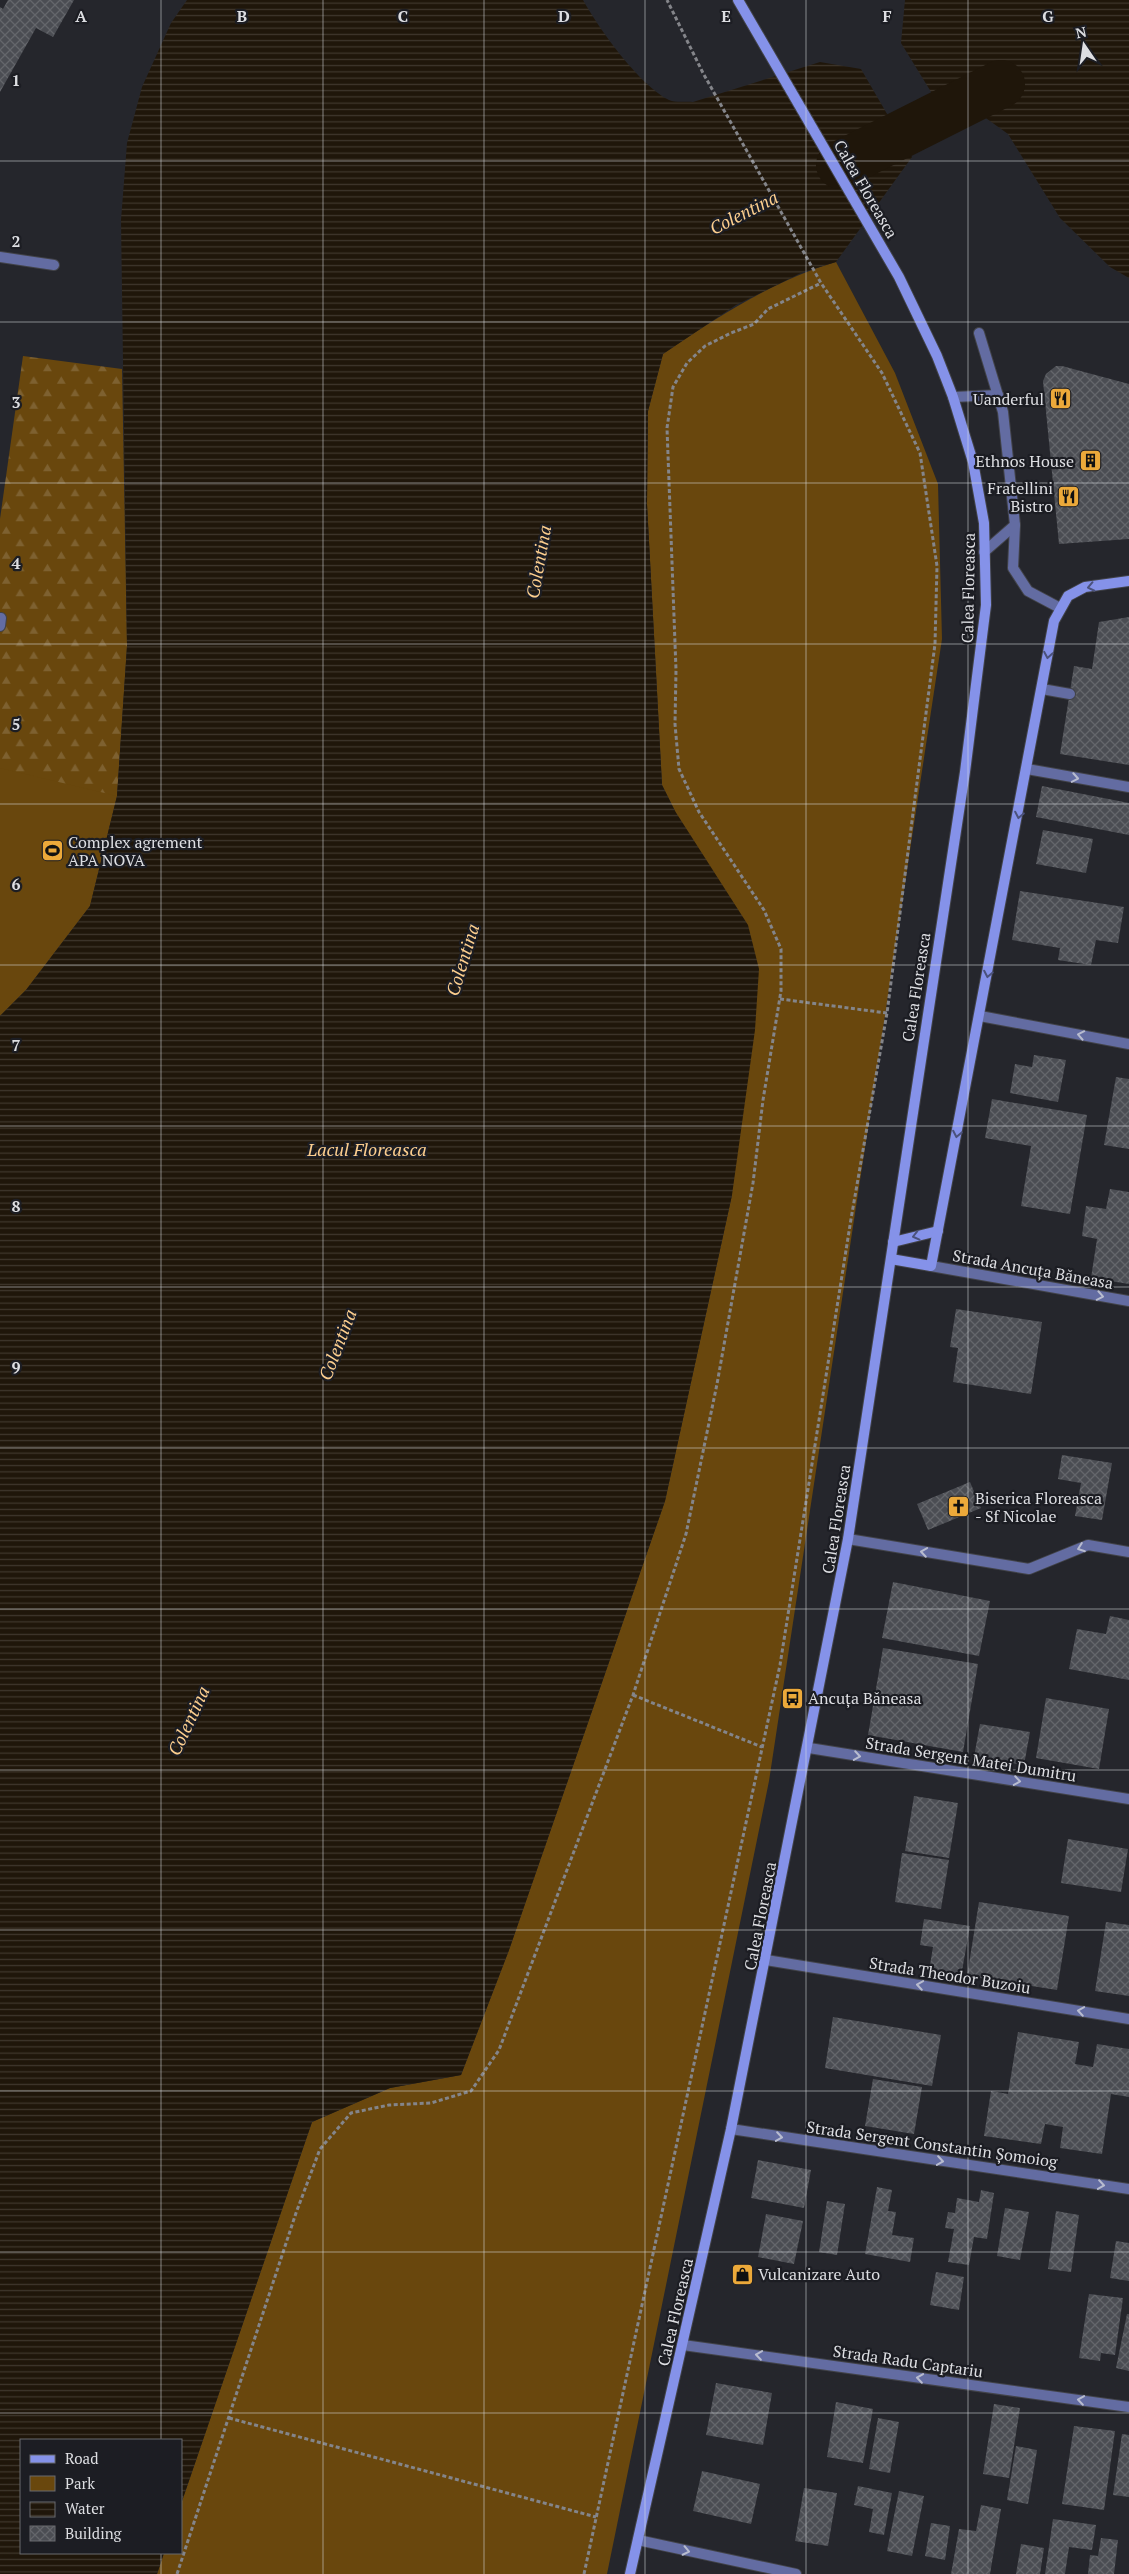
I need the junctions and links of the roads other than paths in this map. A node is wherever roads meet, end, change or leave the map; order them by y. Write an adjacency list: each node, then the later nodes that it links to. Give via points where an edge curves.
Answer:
1 (738, 0): 6 (main road, Calea Floreasca, via 865,216 916,312)
2 (0, 257): 3 (street)
3 (54, 265)
4 (979, 333): 5 (street)
5 (998, 395): 6 (street); 7 (street, via 1003,412)
6 (953, 397): 8 (main road, Calea Floreasca, via 973,462 984,524)
7 (1015, 525): 8 (street); 10 (street, via 1013,568 1028,591)
8 (984, 552): 18 (main road, Calea Floreasca, via 986,605 981,655)
9 (1129, 581): 10 (main road, one-way to 10, via 1085,587 1068,596)
10 (1060, 608): 11 (main road, one-way to 11, via 1054,620)
11 (1042, 689): 12 (street); 13 (main road)
12 (1070, 694)
13 (1027, 770): 14 (street, one-way to 14); 15 (main road, one-way to 15)
14 (1129, 787)
15 (980, 1016): 16 (street, one-way to 15); 17 (main road, one-way to 17)
16 (1129, 1044)
17 (938, 1231): 18 (main road, one-way to 18); 20 (main road)
18 (894, 1242): 19 (main road, Calea Floreasca)
19 (891, 1259): 20 (main road); 22 (main road, Calea Floreasca)
20 (931, 1266): 21 (street, Strada Ancuța Băneasa, one-way to 21)
21 (1129, 1302)
22 (848, 1540): 23 (street, one-way to 22, via 1088,1545 1029,1569); 24 (main road, Calea Floreasca)
23 (1129, 1552)
24 (809, 1748): 25 (street, Strada Sergent Matei Dumitru, one-way to 25); 26 (main road, Calea Floreasca)
25 (1129, 1799)
26 (766, 1960): 27 (street, Strada Theodor Buzoiu, one-way to 26); 28 (main road, Calea Floreasca)
27 (1129, 2019)
28 (731, 2130): 29 (street, Strada Sergent Constantin Șomoiog, one-way to 29); 30 (main road, Calea Floreasca)
29 (1129, 2189)
30 (683, 2345): 31 (street, Strada Radu Captariu, one-way to 30); 32 (main road, Calea Floreasca)
31 (1129, 2407)
32 (638, 2540): 33 (main road, Calea Floreasca); 34 (street, one-way to 34)
33 (630, 2574)
34 (796, 2574)

